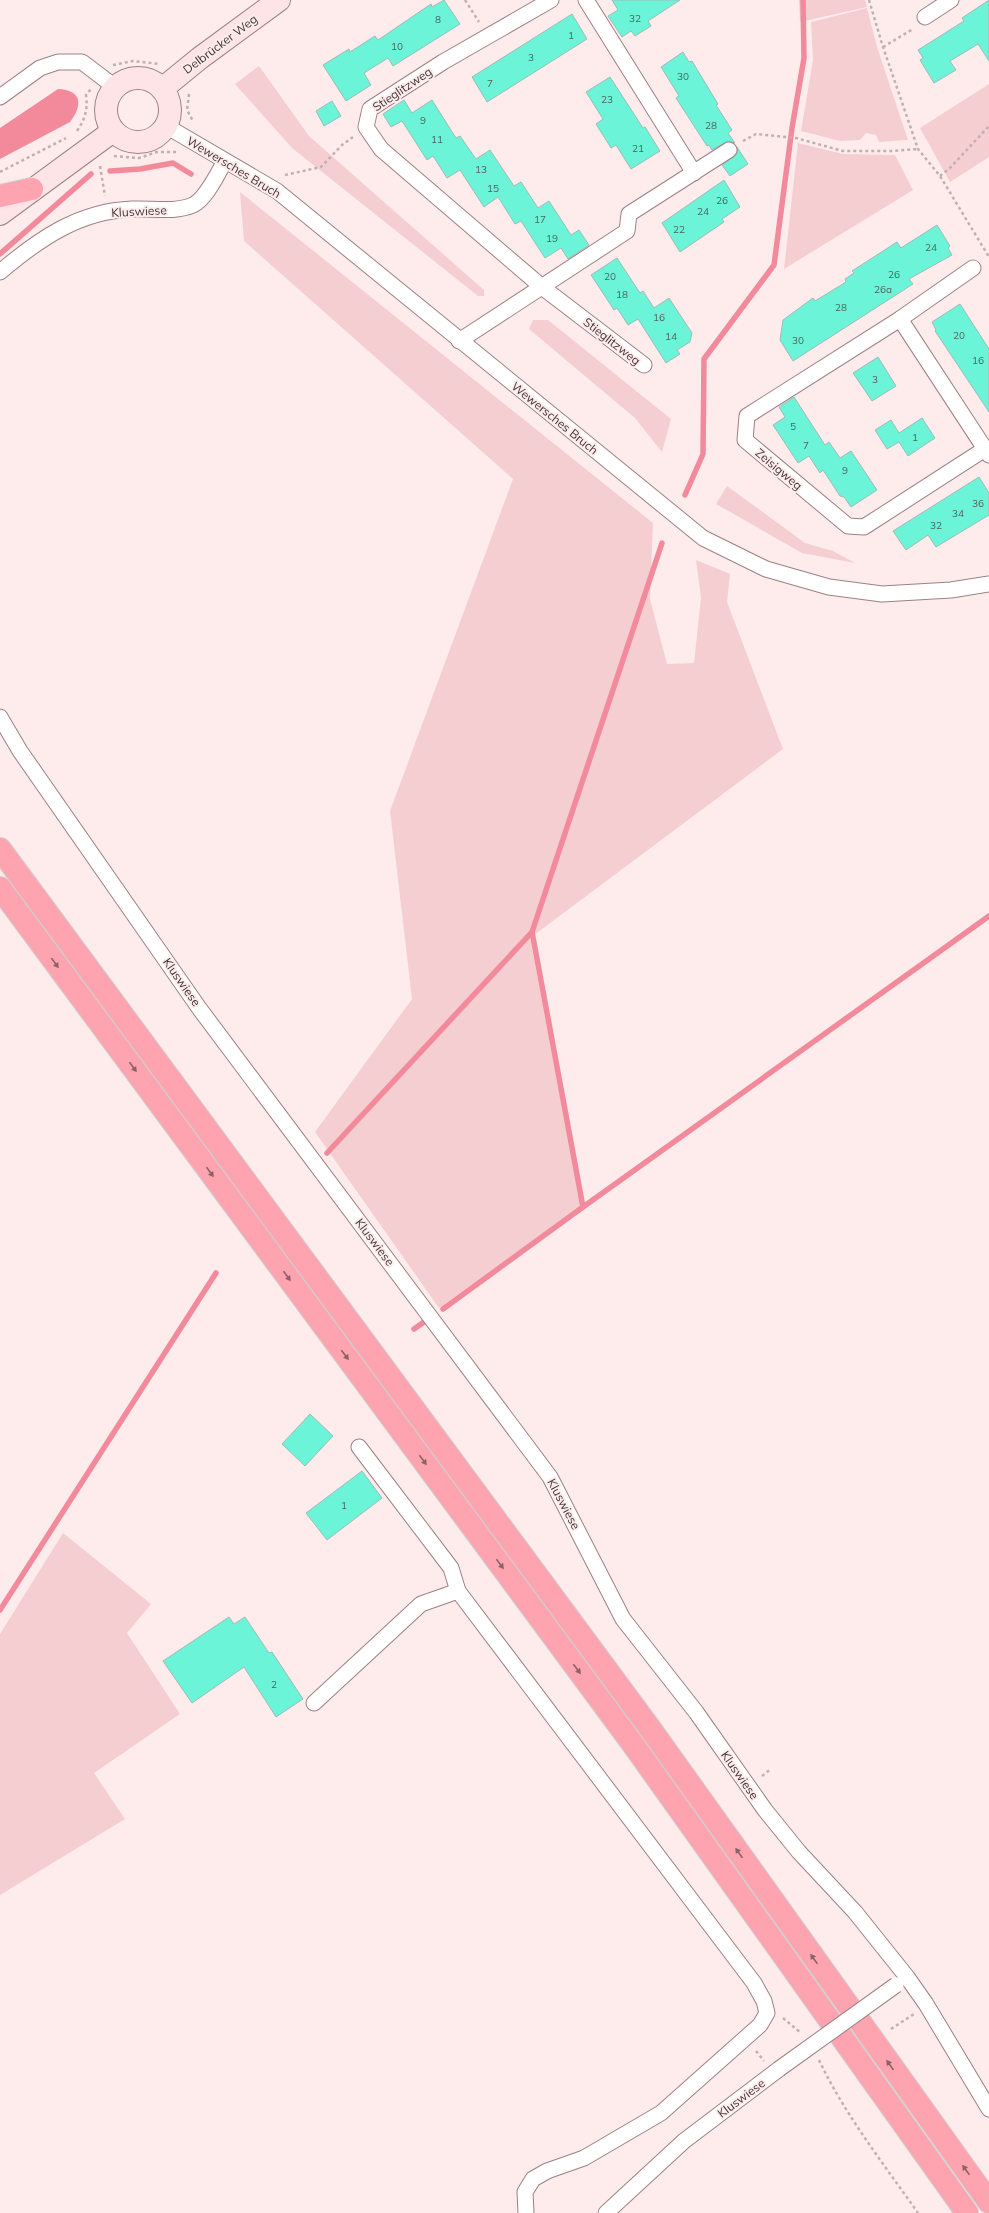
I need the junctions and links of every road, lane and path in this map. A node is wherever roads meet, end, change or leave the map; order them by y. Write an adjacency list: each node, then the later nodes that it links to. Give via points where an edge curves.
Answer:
1 (279, 0): 13 (street, Delbrücker Weg)
2 (465, 0): 8 (path)
3 (551, 0): 8 (street, Stieglitzweg)
4 (586, 0): 29 (street)
5 (869, 0): 9 (path)
6 (951, 0): 7 (street)
7 (925, 17): 9 (path, via 917,27)
8 (489, 37): 18 (street, Stieglitzweg, via 443,62 370,109)
9 (883, 47): 22 (path)
10 (162, 65): 11 (path, via 133,61)
11 (109, 77): 13 (street, via 144,79); 14 (street, via 82,62 58,62 40,68); 19 (street, via 106,104 108,122); 20 (path, via 86,95 86,117)
12 (189, 87): 15 (path, via 187,110)
13 (162, 89): 16 (street, via 170,107)
14 (0, 97)
15 (194, 123)
16 (166, 126): 19 (street, via 151,140 141,142 130,142); 26 (street, Wewersches Bruch)
17 (989, 126): 30 (path)
18 (366, 128): 31 (path, via 342,145 320,167 277,177); 39 (street, Stieglitzweg, via 381,149)
19 (113, 130): 32 (street)
20 (76, 134)
21 (69, 137): 28 (path)
22 (918, 149): 23 (path, via 843,151 796,138 756,134); 30 (path)
23 (729, 150): 29 (street)
24 (182, 155): 25 (path, via 175,152 158,152 139,158 116,155)
25 (111, 158)
26 (225, 161): 31 (street, Wewersches Bruch); 34 (street, Kluswiese, via 211,186 194,205 169,210 131,209)
27 (106, 162): 34 (path, via 100,165)
28 (0, 172)
29 (694, 173): 39 (street, via 629,214 627,230)
30 (940, 176): 36 (path)
31 (269, 187): 41 (street, Wewersches Bruch)
32 (32, 190): 33 (highway); 35 (street)
33 (0, 196)
34 (108, 212): 38 (street, Kluswiese, via 80,219 55,230 28,248)
35 (0, 214)
36 (989, 258)
37 (973, 268): 40 (street, Zeisigweg)
38 (0, 272)
39 (542, 287): 41 (street); 42 (street, Stieglitzweg)
40 (900, 320): 43 (street, Zeisigweg); 43 (street, Zeisigweg, via 747,416 745,440 848,526 864,527)
41 (459, 341): 44 (street, Wewersches Bruch, via 703,538 766,569 829,587 882,594 951,590)
42 (644, 365)
43 (987, 452)
44 (989, 584)
45 (0, 717): 53 (street, Kluswiese, via 20,751 199,1008 550,1477 623,1619 696,1712 765,1810 856,1912)
46 (0, 849): 62 (highway, one-way to 46, via 650,1727)
47 (0, 888): 49 (highway)
48 (0, 911): 49 (highway)
49 (32, 931): 66 (highway, one-way to 66, via 632,1743)
50 (359, 1447): 51 (street, via 451,1568)
51 (458, 1591): 52 (street, via 421,1604); 55 (street, via 754,1983)
52 (314, 1703)
53 (901, 1981): 60 (street, Kluswiese, bridge); 61 (street, via 926,2004)
54 (916, 2012): 56 (path)
55 (768, 2013): 57 (path, via 781,2017); 58 (street)
56 (891, 2029)
57 (802, 2034)
58 (746, 2038): 60 (path); 63 (street, via 661,2113 584,2158 547,2171 533,2179 525,2192)
59 (818, 2057): 65 (path, via 852,2120)
60 (776, 2072): 64 (street, Kluswiese, via 684,2141)
61 (989, 2109)
62 (989, 2202)
63 (526, 2213)
64 (606, 2213)
65 (918, 2213)
66 (966, 2213)

